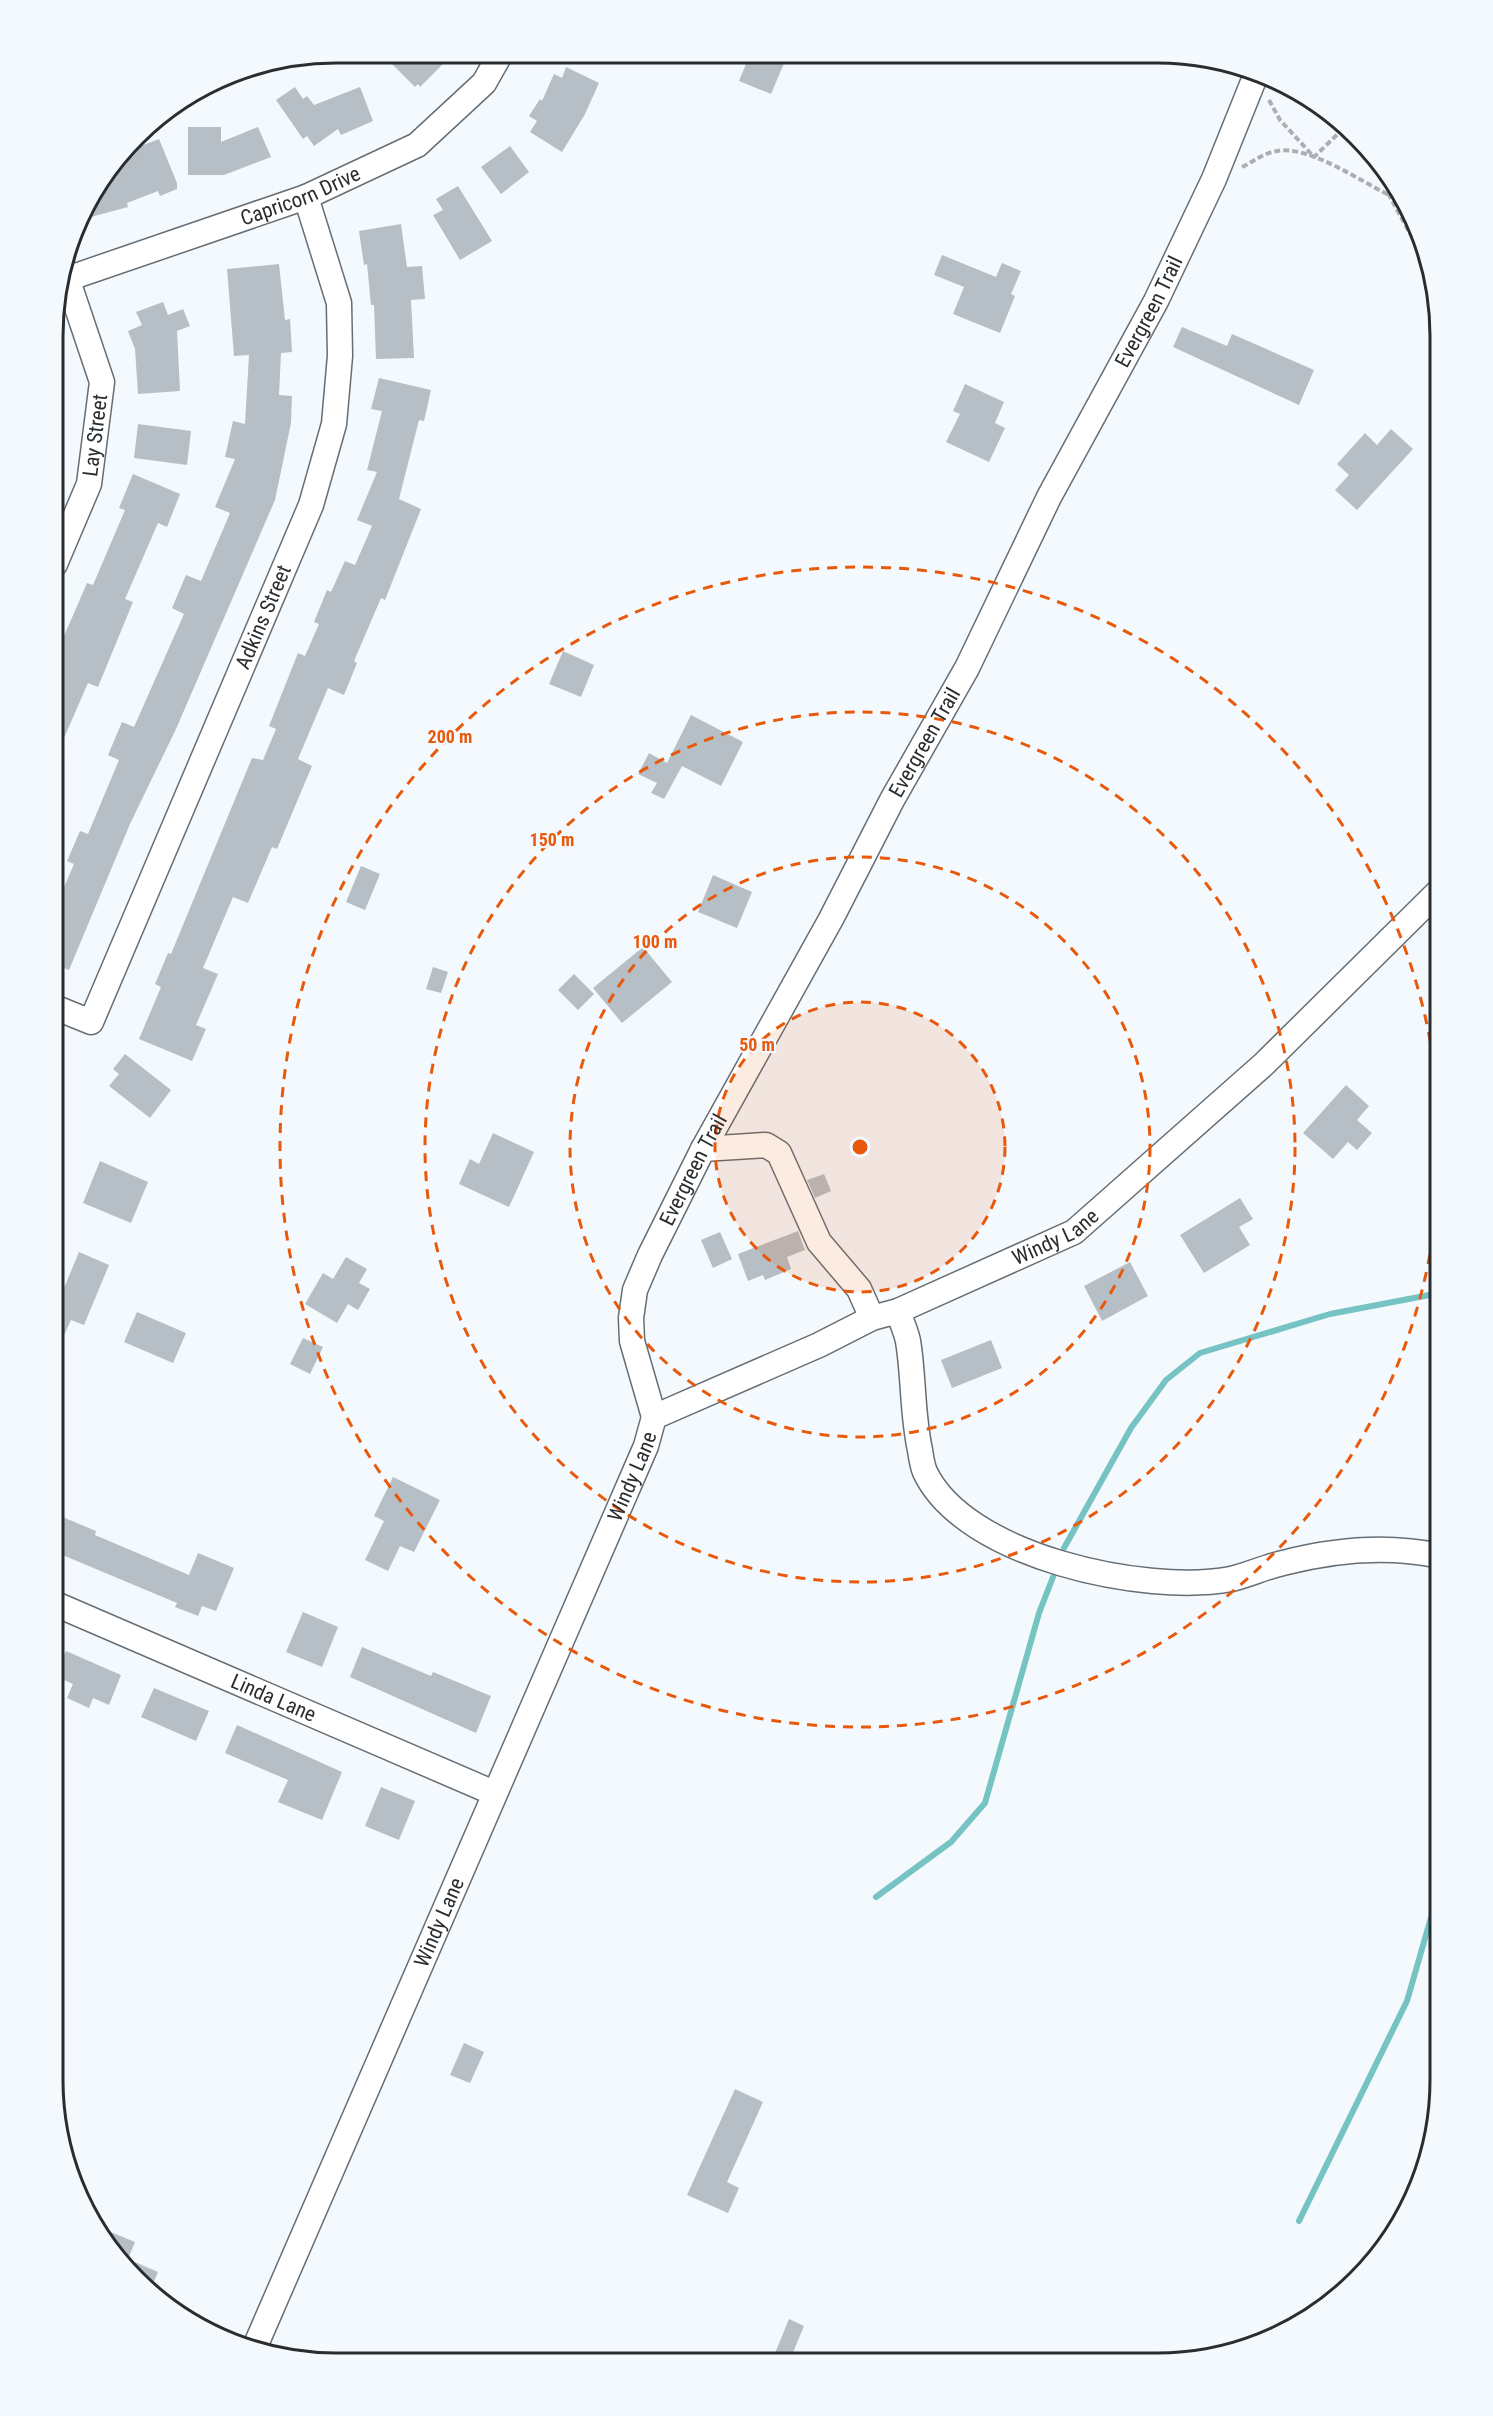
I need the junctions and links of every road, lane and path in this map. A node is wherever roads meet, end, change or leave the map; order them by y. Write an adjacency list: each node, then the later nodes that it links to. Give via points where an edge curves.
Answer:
1 (495, 63): 8 (street, Capricorn Drive, via 484,83 417,145)
2 (1253, 81): 6 (street, Evergreen Trail)
3 (1262, 84): 5 (path, via 1280,120)
4 (1339, 133): 5 (path)
5 (1314, 157): 6 (path, via 1290,149 1275,151); 7 (path)
6 (1214, 179): 15 (street, Evergreen Trail, via 1156,301 1049,497 967,668)
7 (1389, 195): 9 (path)
8 (306, 197): 10 (street, Capricorn Drive); 14 (street, Adkins Street, via 339,303 340,356 334,424 311,505 91,1022)
9 (1408, 231)
10 (70, 274)
11 (68, 286): 12 (street, Lay Street, via 102,382 89,484)
12 (63, 545)
13 (1430, 900): 16 (street, Windy Lane, via 1264,1064 1074,1232)
14 (63, 1011)
15 (703, 1149): 17 (street, via 766,1145 779,1153 819,1242 859,1289); 18 (street, Evergreen Trail, via 635,1290 632,1341)
16 (898, 1311): 17 (street, Windy Lane); 19 (street, via 908,1341 914,1419 924,1471 965,1520 1029,1554 1099,1574 1174,1583 1231,1579 1284,1562 1370,1550 1398,1549)
17 (872, 1318): 18 (street, Windy Lane)
18 (654, 1417): 21 (street, Windy Lane, via 646,1446)
19 (1430, 1554)
20 (63, 1607): 21 (street, Linda Lane)
21 (494, 1793): 22 (street, Windy Lane)
22 (257, 2341)

